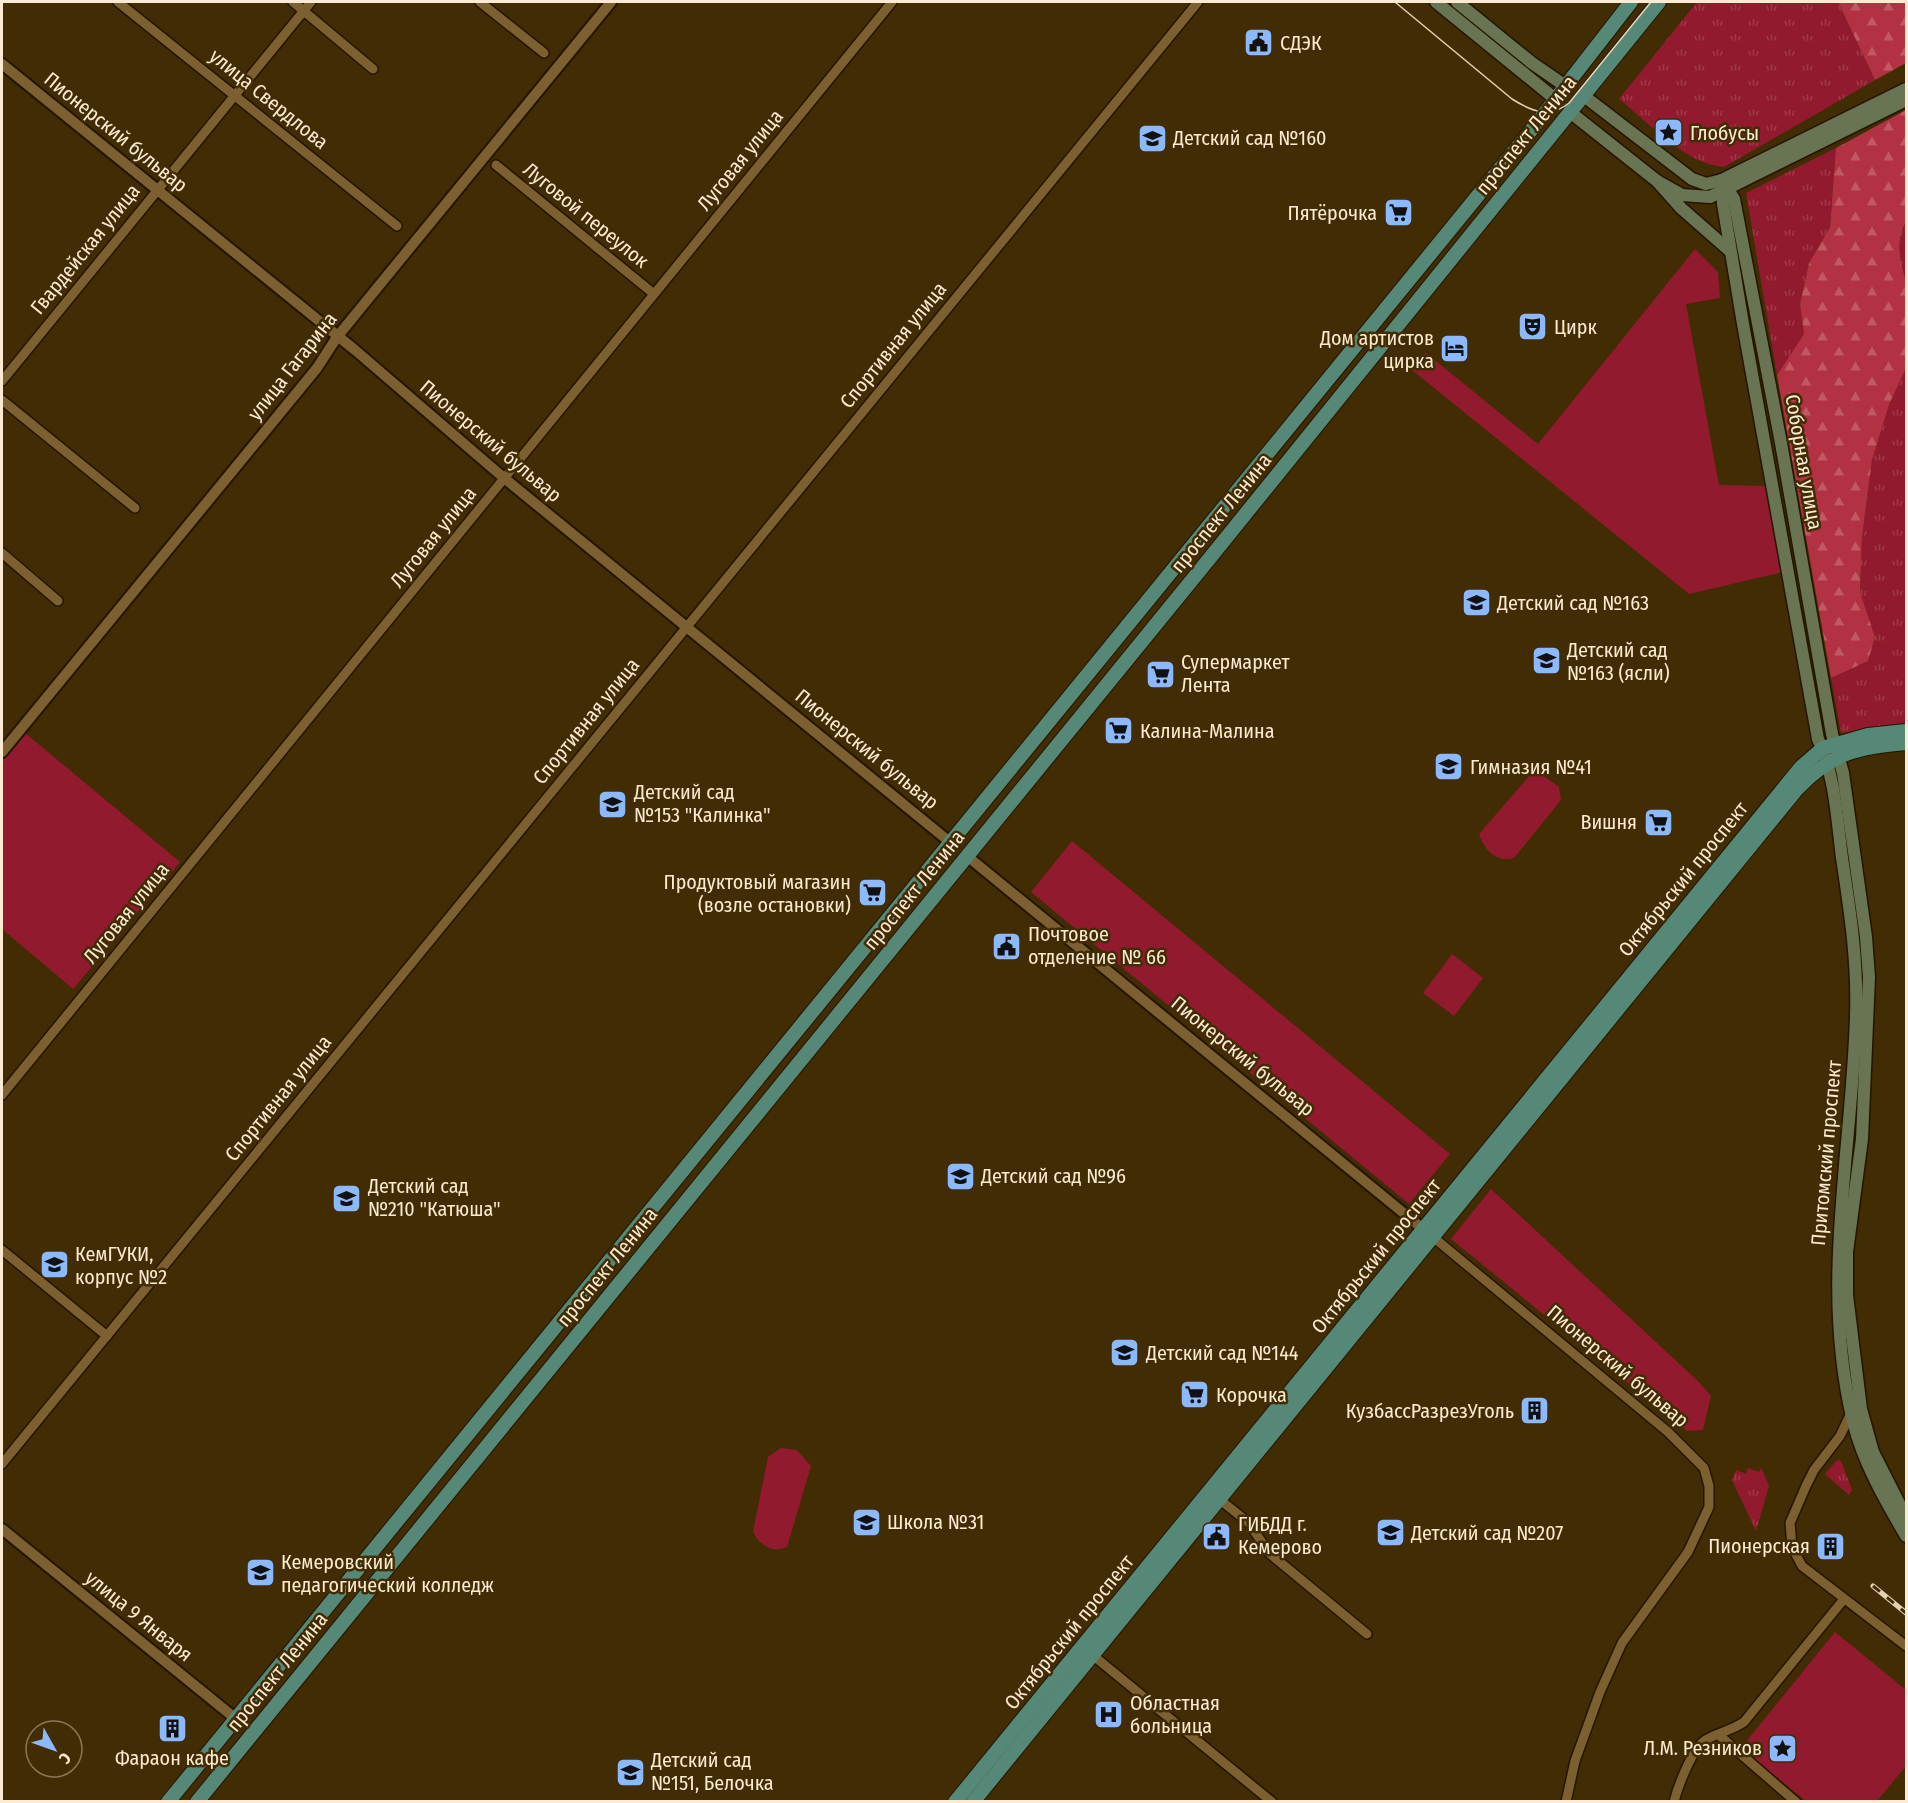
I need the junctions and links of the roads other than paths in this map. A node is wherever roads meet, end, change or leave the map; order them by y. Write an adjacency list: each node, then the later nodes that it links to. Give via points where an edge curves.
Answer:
1 (118, 2): 18 (street, улица Свердлова)
2 (293, 2): 12 (street)
3 (311, 2): 12 (street, Гвардейская улица)
4 (480, 2): 13 (street)
5 (611, 2): 30 (street, улица Гагарина)
6 (892, 2): 29 (street, Луговая улица)
7 (1198, 2): 37 (street, Спортивная улица)
8 (1436, 2): 20 (main road)
9 (1457, 2): 16 (main road)
10 (1631, 2): 16 (main road, проспект Ленина)
11 (1659, 2): 19 (main road, проспект Ленина)
12 (304, 10): 15 (street); 18 (street, Гвардейская улица)
13 (544, 53)
14 (2, 64): 26 (street, Пионерский бульвар)
15 (373, 69)
16 (1564, 85): 19 (main road); 20 (main road, проспект Ленина)
17 (1906, 89): 25 (main road)
18 (234, 94): 26 (street, Гвардейская улица); 27 (street, улица Свердлова)
19 (1584, 96): 22 (main road, проспект Ленина); 25 (main road, via 1692,179)
20 (1554, 98): 22 (main road); 42 (main road, проспект Ленина, via 1533,129)
21 (1906, 100): 25 (main road)
22 (1570, 112): 24 (main road); 43 (main road, проспект Ленина)
23 (496, 165): 29 (street, Луговой переулок)
24 (1657, 182): 25 (main road, via 1692,198 1710,197); 28 (main road)
25 (1724, 187): 28 (main road, Соборная улица); 41 (main road, Соборная улица, via 1734,199 1781,443)
26 (157, 190): 30 (street, Пионерский бульвар); 31 (street, Гвардейская улица)
27 (397, 226)
28 (1731, 252): 41 (main road, Соборная улица, via 1818,739)
29 (654, 294): 33 (street, Луговая улица)
30 (337, 337): 33 (street, Пионерский бульвар); 40 (street, улица Гагарина, via 317,368)
31 (2, 381)
32 (2, 400): 34 (street)
33 (504, 478): 37 (street, Пионерский бульвар); 44 (street, Луговая улица)
34 (135, 508)
35 (2, 555): 36 (street)
36 (58, 601)
37 (686, 627): 42 (street, Пионерский бульвар); 49 (street, Спортивная улица)
38 (1906, 731): 41 (main road, via 1868,735)
39 (1906, 743): 41 (main road)
40 (2, 752)
41 (1831, 752): 45 (main road, Октябрьский проспект, via 1789,781); 50 (main road, Притомский проспект, via 1856,962 1850,1126 1836,1274 1841,1353); 53 (main road, Притомский проспект, via 1860,888 1869,977 1862,1139 1848,1252 1847,1295 1861,1410 1873,1452)
42 (951, 843): 43 (main road, Пионерский бульвар); 47 (main road, проспект Ленина)
43 (967, 856): 45 (street, Пионерский бульвар); 48 (main road, проспект Ленина)
44 (2, 1095)
45 (1428, 1233): 52 (main road, Октябрьский проспект); 59 (main road, Октябрьский проспект); 68 (street, Пионерский бульвар, via 1668,1432 1704,1468 1709,1486 1709,1507 1688,1552 1622,1643 1575,1761)
46 (2, 1250): 49 (street)
47 (589, 1288): 48 (main road); 60 (main road, проспект Ленина)
48 (607, 1299): 61 (main road, проспект Ленина)
49 (106, 1336): 51 (street, Спортивная улица)
50 (1851, 1413): 55 (main road, Притомский проспект, via 1876,1482); 56 (street, via 1840,1436 1814,1470 1790,1523 1792,1547 1802,1566)
51 (2, 1464)
52 (1219, 1499): 57 (street, via 1249,1523 1269,1553); 59 (main road, Октябрьский проспект)
53 (1906, 1517)
54 (2, 1529): 60 (street, улица 9 Января)
55 (1906, 1536)
56 (1844, 1599): 58 (street); 62 (street, via 1743,1722)
57 (1367, 1634)
58 (1906, 1646)
59 (1087, 1651): 65 (main road, Октябрьский проспект); 66 (main road, Октябрьский проспект); 67 (street)
60 (236, 1719): 61 (main road, улица 9 Января); 63 (main road, проспект Ленина)
61 (253, 1732): 64 (main road, проспект Ленина)
62 (1719, 1736): 69 (street, via 1704,1742 1690,1762); 70 (street)
63 (168, 1802)
64 (197, 1802)
65 (955, 1802)
66 (973, 1802)
67 (1272, 1802)
68 (1566, 1802)
69 (1674, 1802)
70 (1796, 1802)

